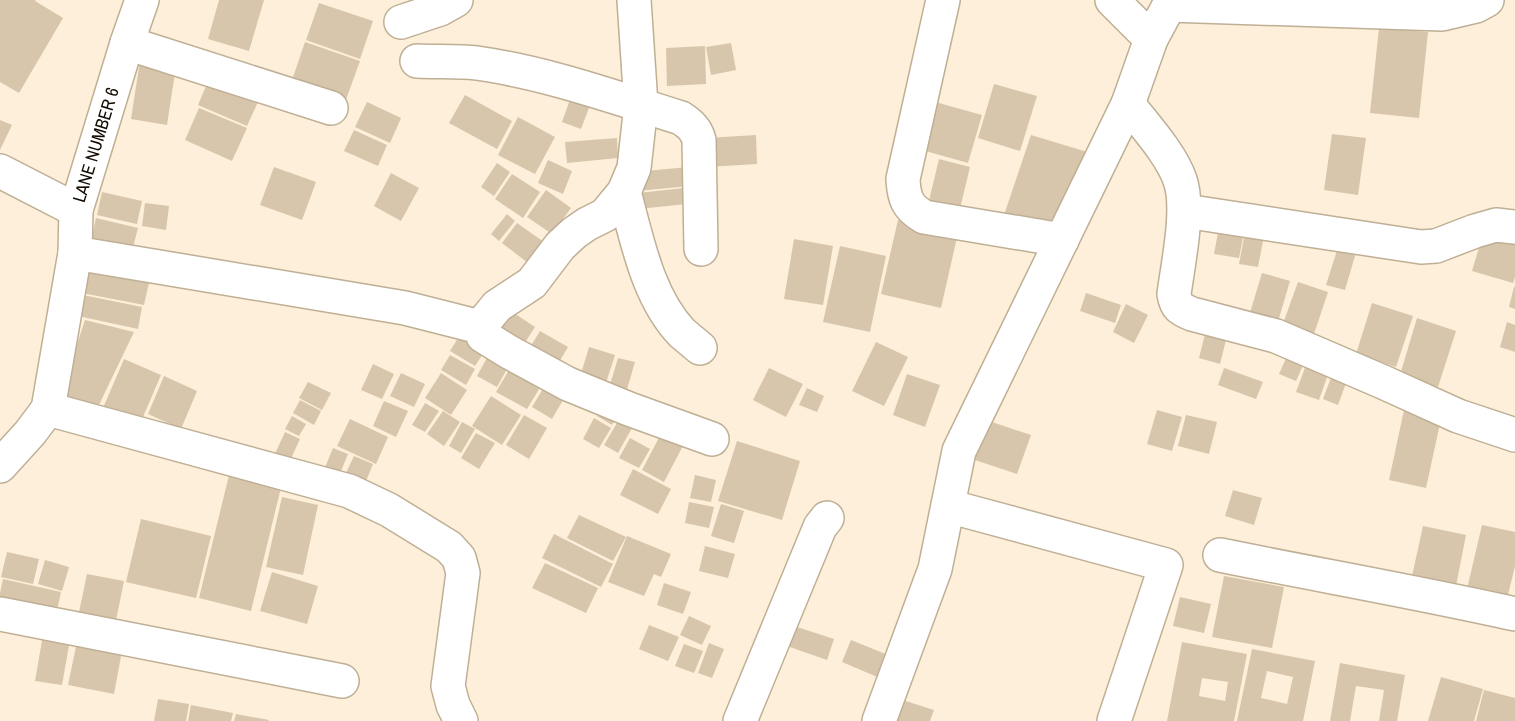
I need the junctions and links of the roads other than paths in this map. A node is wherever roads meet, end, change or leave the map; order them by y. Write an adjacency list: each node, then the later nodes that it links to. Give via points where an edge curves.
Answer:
1 (142, 0): 10 (street, LANE NUMBER 6)
2 (456, 0): 8 (street)
3 (634, 0): 13 (street)
4 (943, 0): 20 (street, via 903,179 909,205 924,217)
5 (1112, 0): 9 (street)
6 (1487, 0): 7 (street, via 1442,14)
7 (1170, 3): 9 (street)
8 (401, 22)
9 (1151, 39): 12 (street)
10 (127, 43): 14 (street); 17 (street, LANE NUMBER 6)
11 (417, 61): 13 (street, via 520,70)
12 (1128, 104): 18 (street, via 1164,149 1180,181); 20 (street)
13 (641, 105): 16 (street, via 634,168); 21 (street, via 681,118 697,132)
14 (331, 108)
15 (0, 171): 17 (street, LANE NUMBER 6)
16 (624, 192): 23 (street, via 605,215 586,224 560,246 532,283 498,306); 24 (street, via 659,301 682,332)
17 (76, 210): 22 (street)
18 (1185, 211): 19 (street, via 1421,247 1436,246 1496,225); 26 (street, via 1174,294 1181,309 1276,336 1458,416)
19 (1515, 227)
20 (1062, 240): 29 (street, via 959,451)
21 (701, 249)
22 (75, 253): 23 (street, via 405,308); 25 (street)
23 (480, 327): 27 (street, via 483,336 568,384)
24 (700, 348)
25 (48, 410): 28 (street); 35 (street, via 349,491 449,547 459,558 463,573 448,686)
26 (1515, 435)
27 (712, 438)
28 (0, 466)
29 (948, 506): 37 (street, via 935,569); 38 (street, via 1166,565)
30 (827, 518): 36 (street)
31 (1220, 555): 33 (street)
32 (0, 614): 34 (street)
33 (1515, 614)
34 (342, 681)
35 (461, 721)
36 (741, 721)
37 (879, 721)
38 (1114, 721)

